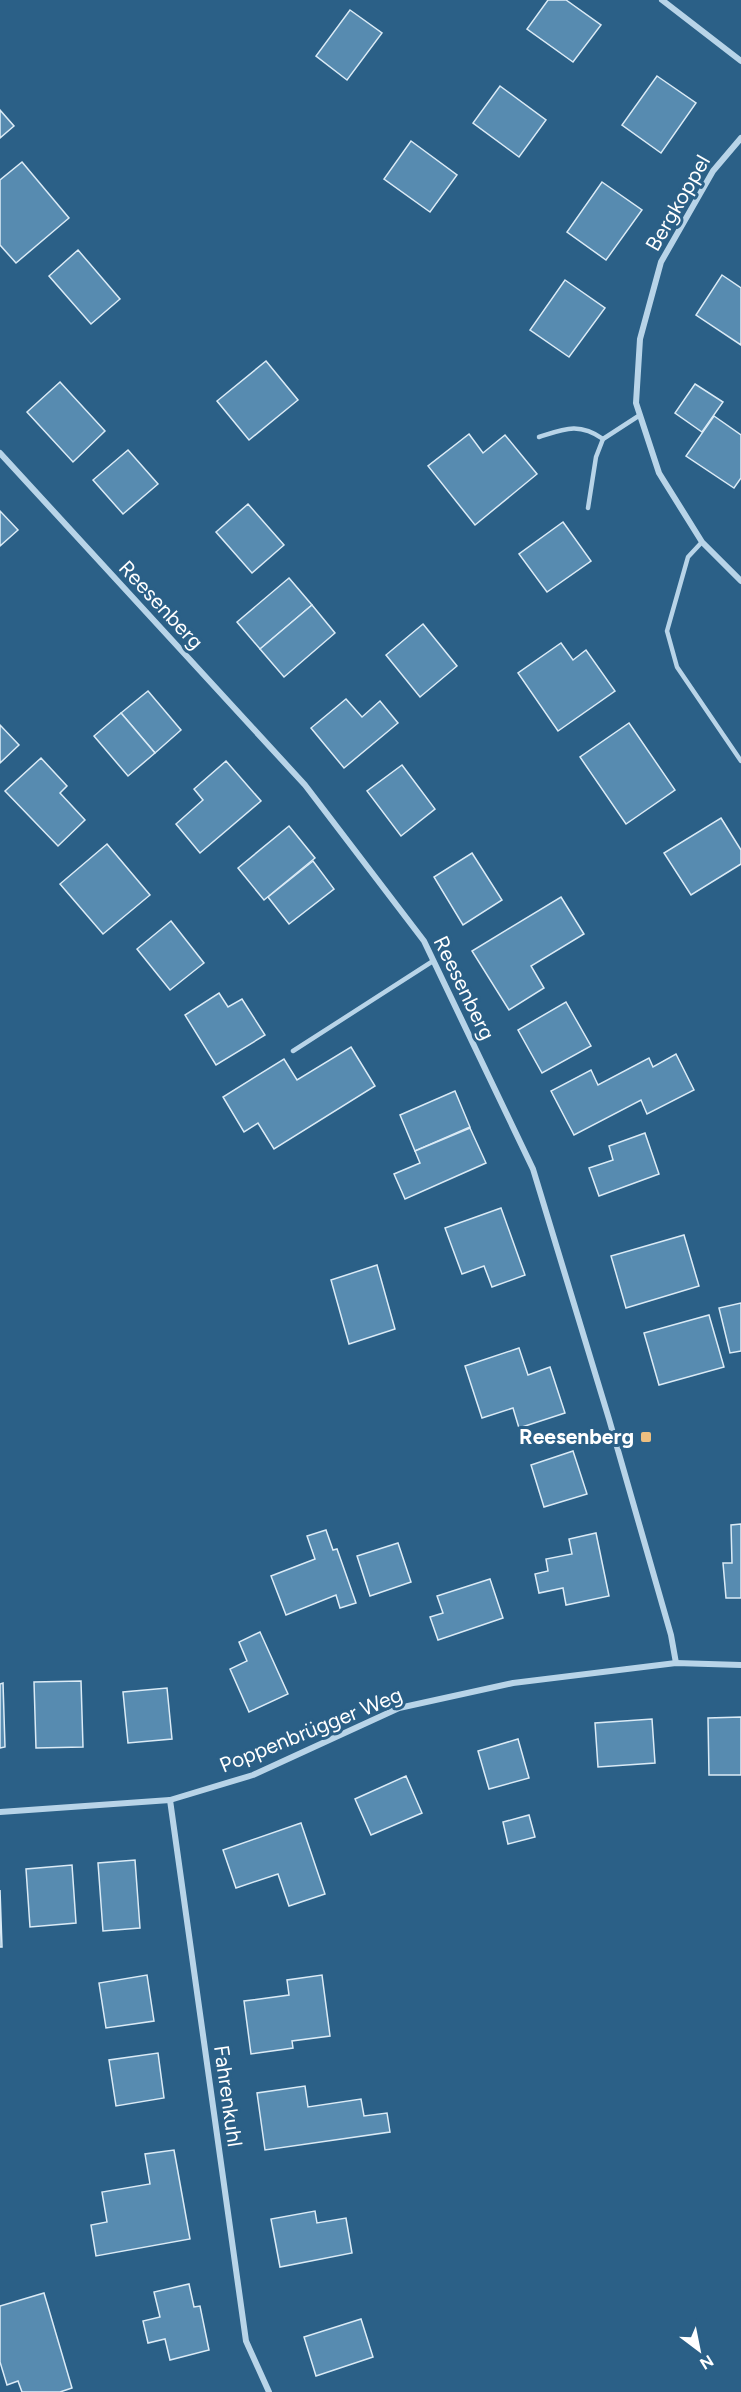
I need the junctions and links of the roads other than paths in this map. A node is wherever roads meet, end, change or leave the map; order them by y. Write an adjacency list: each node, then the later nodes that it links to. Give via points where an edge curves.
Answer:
1 (662, 0): 2 (street)
2 (741, 61)
3 (741, 138): 4 (street, Bergkoppel, via 713,171 661,262 640,339 636,403)
4 (640, 415): 6 (lane); 9 (street, Bergkoppel, via 659,473)
5 (539, 437): 6 (lane, via 570,428 591,431)
6 (603, 439): 8 (lane, via 596,457)
7 (0, 453): 12 (street, Reesenberg, via 305,786 423,941)
8 (588, 508)
9 (702, 542): 10 (street, Bergkoppel); 11 (lane, via 688,557 667,631 677,668)
10 (741, 581)
11 (741, 761)
12 (433, 962): 13 (lane); 14 (street, Reesenberg, via 533,1169 618,1449)
13 (293, 1051)
14 (676, 1663): 15 (street, Poppenbrügger Weg); 16 (street, Poppenbrügger Weg, via 513,1683 399,1708 253,1775)
15 (741, 1665)
16 (170, 1800): 17 (street, Poppenbrügger Weg); 18 (street, Fahrenkuhl, via 246,2341)
17 (0, 1812)
18 (269, 2392)

